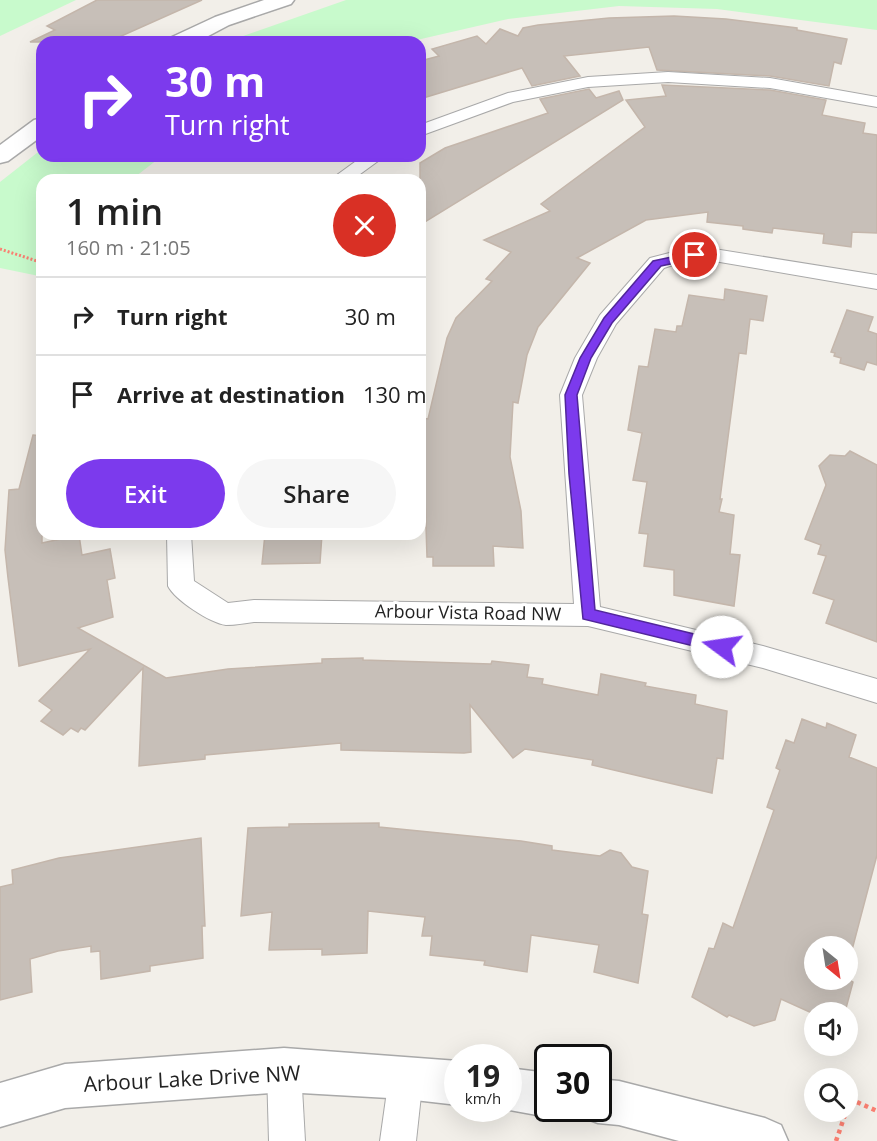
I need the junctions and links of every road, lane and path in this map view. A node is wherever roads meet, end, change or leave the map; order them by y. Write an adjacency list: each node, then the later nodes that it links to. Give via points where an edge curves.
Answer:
1 (284, 0): 2 (street, via 222,21)
2 (192, 36)
3 (877, 102): 5 (street, via 770,83 656,77 588,82 508,98)
4 (36, 129): 6 (street)
5 (426, 129)
6 (0, 156)
7 (367, 162): 8 (street)
8 (348, 174)
9 (0, 249): 10 (path)
10 (36, 261)
11 (877, 282): 13 (street, via 708,254 673,258 657,263 650,271 608,320 571,395)
12 (179, 540): 13 (street, Arbour Vista Road NW, via 181,586 225,614 254,611)
13 (588, 615): 14 (street, Arbour Vista Road NW, via 763,657)
14 (877, 691)
15 (284, 1070): 16 (street, Arbour Lake Drive NW); 20 (street, Arbour Lake Drive NW, via 65,1086); 23 (street)
16 (406, 1077): 17 (street, Arbour Lake Drive NW); 24 (street)
17 (444, 1081)
18 (612, 1102): 25 (street)
19 (858, 1103): 21 (path)
20 (0, 1105)
21 (877, 1111)
22 (843, 1122): 26 (path)
23 (287, 1141)
24 (398, 1141)
25 (765, 1141)
26 (836, 1141)

